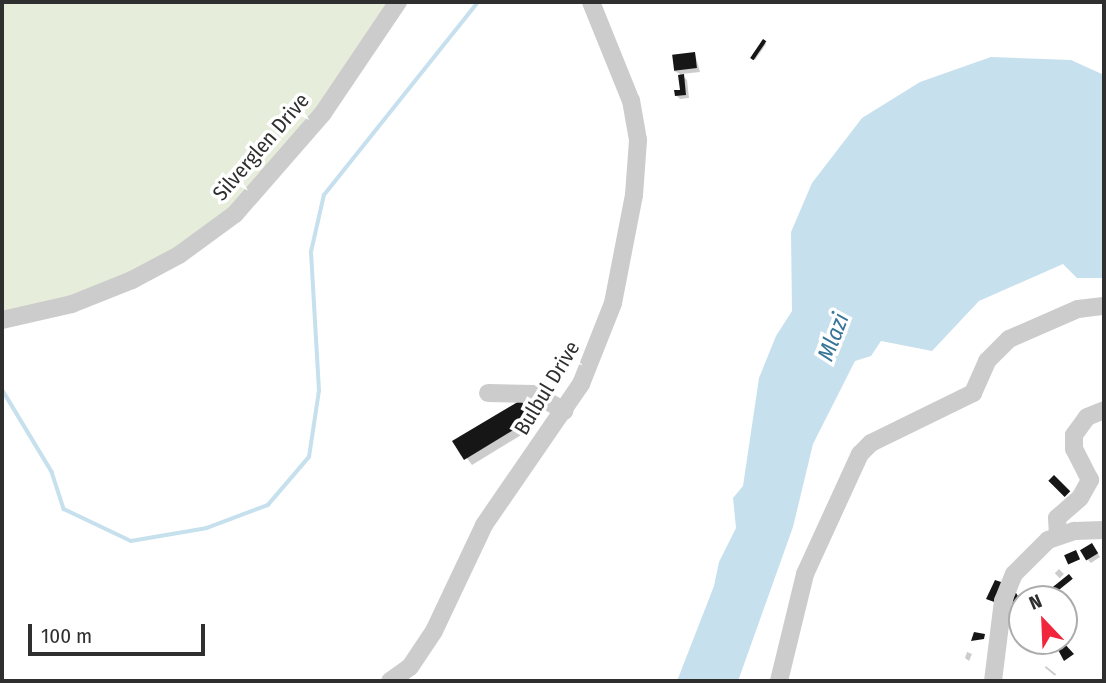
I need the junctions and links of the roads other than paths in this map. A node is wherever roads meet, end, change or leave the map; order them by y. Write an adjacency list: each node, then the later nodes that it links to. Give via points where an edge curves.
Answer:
1 (398, 2): 4 (street, Silverglen Drive, via 323,113 235,214 132,281 72,304)
2 (591, 2): 7 (street, Bulbul Drive, via 631,101 638,156 613,303 596,355)
3 (1104, 306): 11 (street, via 1078,309 1009,339 987,361 973,393 871,443 860,454 805,574)
4 (2, 320)
5 (488, 393): 7 (street, via 535,394)
6 (1104, 410): 9 (street, via 1087,418 1074,435 1074,449 1090,480 1080,498 1057,518)
7 (565, 411): 10 (street, Bulbul Drive, via 484,525 429,640 410,667)
8 (1104, 530): 9 (street)
9 (1058, 536): 12 (street, via 1032,552 1008,586)
10 (390, 681)
11 (779, 681)
12 (993, 681)

